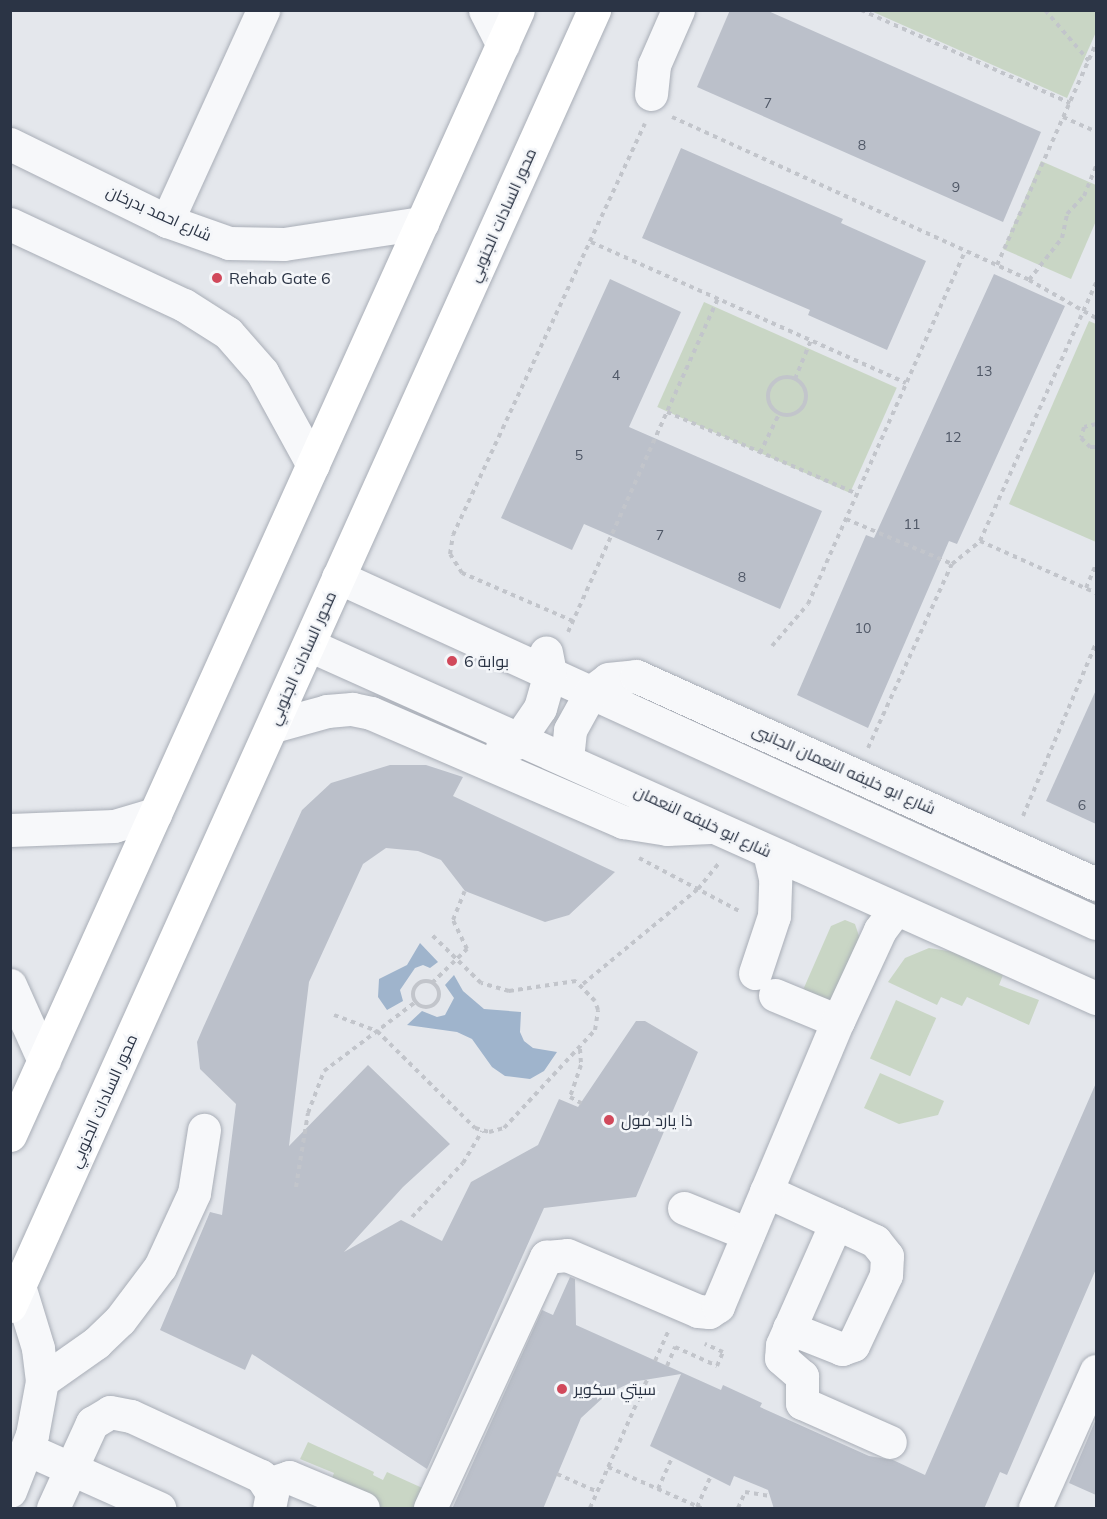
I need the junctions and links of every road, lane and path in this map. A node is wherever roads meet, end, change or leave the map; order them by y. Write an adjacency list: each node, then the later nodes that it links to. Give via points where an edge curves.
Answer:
1 (263, 10): 17 (street)
2 (485, 10): 9 (street)
3 (518, 10): 9 (main road)
4 (594, 10): 42 (main road, محور السادات الجنوبي)
5 (678, 10): 12 (street, via 654,65)
6 (861, 10): 11 (path)
7 (1044, 10): 10 (path)
8 (1096, 44): 10 (path)
9 (502, 45): 18 (main road)
10 (1089, 61): 11 (path)
11 (1070, 103): 13 (path)
12 (655, 110): 20 (path); 21 (path)
13 (1063, 117): 14 (path); 22 (path)
14 (1096, 132)
15 (10, 144): 17 (street, شارع احمد بدرخان)
16 (1096, 166): 23 (path, via 1084,196 1067,214 1062,238)
17 (167, 221): 18 (street, شارع احمد بدرخان, via 229,243 284,244)
18 (422, 223): 36 (main road)
19 (10, 224): 36 (street, via 184,304 228,333 262,372)
20 (591, 242): 25 (path); 45 (path, via 453,535 450,554 462,573)
21 (965, 251): 22 (path); 30 (path)
22 (997, 265): 23 (path)
23 (1029, 280): 26 (path)
24 (1096, 283): 26 (path)
25 (718, 299): 28 (path); 31 (path)
26 (1083, 312): 27 (path); 39 (path)
27 (1096, 318)
28 (811, 340): 29 (path); 30 (path)
29 (795, 379): 32 (path, via 806,394 805,404 789,416); 32 (path, via 775,381 769,388 771,408)
30 (906, 383): 37 (path)
31 (667, 412): 35 (path); 45 (path)
32 (779, 414): 35 (path)
33 (1096, 424): 34 (path, via 1084,427 1081,438 1090,447)
34 (1096, 447)
35 (760, 453): 37 (path)
36 (313, 465): 55 (main road)
37 (857, 494): 38 (path)
38 (846, 519): 40 (path); 47 (path, via 808,604)
39 (980, 541): 40 (path); 43 (path)
40 (952, 564): 54 (path)
41 (1096, 565): 43 (path)
42 (343, 567): 48 (main road, محور السادات الجنوبي); 49 (street)
43 (1086, 588): 44 (path)
44 (1096, 593)
45 (573, 621): 49 (path)
46 (1096, 643): 58 (path)
47 (772, 646)
48 (306, 652): 51 (main road, محور السادات الجنوبي); 52 (street, via 496,746 508,748)
49 (550, 673): 50 (street); 52 (street, via 540,708)
50 (591, 692): 53 (street, via 573,723); 54 (street, شارع ابو خليفه النعمان الجانبى, via 608,679 636,676); 65 (street)
51 (273, 726): 57 (street, via 327,711 352,709 371,713 623,822 667,829); 89 (main road, محور السادات الجنوبي)
52 (520, 739): 53 (street, شارع ابو خليفه النعمان)
53 (567, 759): 57 (street, شارع ابو خليفه النعمان)
54 (856, 774): 58 (street, شارع ابو خليفه النعمان الجانبى)
55 (155, 814): 56 (street, via 114,826); 78 (main road)
56 (10, 830)
57 (727, 831): 59 (street, شارع ابو خليفه النعمان); 62 (path)
58 (1010, 844): 61 (street, شارع ابو خليفه النعمان الجانبى)
59 (769, 853): 64 (street, شارع ابو خليفه النعمان); 66 (street, via 776,890)
60 (632, 855): 62 (path)
61 (1096, 884)
62 (698, 889): 66 (path); 70 (path)
63 (465, 891): 68 (path, via 453,920 467,950)
64 (896, 909): 72 (street, شارع ابو خليفه النعمان); 75 (street, via 880,930)
65 (1096, 923)
66 (772, 928): 75 (street, via 765,984)
67 (432, 935): 68 (path)
68 (457, 962): 69 (path); 70 (path, via 481,983 500,990 568,981)
69 (432, 982): 73 (path, via 416,984 413,995); 73 (path, via 439,995 437,1004 429,1007)
70 (583, 984): 77 (path, via 595,1001 598,1020)
71 (10, 985): 78 (street)
72 (1096, 998)
73 (417, 1001): 76 (path)
74 (334, 1015): 76 (path)
75 (838, 1021): 84 (street)
76 (377, 1031): 81 (path); 83 (path, via 324,1071 315,1086)
77 (580, 1048): 79 (path, via 581,1065 570,1097); 81 (path, via 504,1128)
78 (44, 1061): 82 (main road)
79 (580, 1103)
80 (204, 1130): 97 (street, via 194,1193 160,1268 120,1320 96,1343)
81 (482, 1131): 86 (path, via 463,1163)
82 (10, 1135)
83 (296, 1188)
84 (766, 1191): 87 (street); 88 (street)
85 (684, 1208): 88 (street)
86 (412, 1217)
87 (836, 1223): 90 (street); 90 (street, via 875,1241 887,1256 886,1275 857,1339 842,1349)
88 (748, 1234): 114 (street, via 714,1310 698,1311 567,1255 546,1257)
89 (15, 1296): 97 (street, via 35,1338)
90 (789, 1328): 98 (street, via 780,1351 784,1363 802,1376 802,1403)
91 (680, 1333): 93 (path, via 668,1330)
92 (701, 1343): 94 (path, via 723,1353 717,1366 675,1347)
93 (655, 1360)
94 (667, 1366)
95 (1096, 1371): 117 (street)
96 (647, 1380): 101 (path)
97 (42, 1381): 99 (street)
98 (890, 1442)
99 (27, 1449): 102 (street); 106 (street)
100 (672, 1456): 105 (path)
101 (608, 1467): 105 (path); 107 (path)
102 (71, 1468): 108 (street, via 92,1423 110,1412 121,1412 251,1471); 111 (street); 112 (street)
103 (557, 1474): 107 (path)
104 (710, 1478): 110 (path)
105 (658, 1489): 110 (path)
106 (10, 1491)
107 (598, 1492): 115 (path)
108 (269, 1496): 113 (street, via 289,1477)
109 (770, 1496): 116 (path, via 745,1492)
110 (699, 1508)
111 (53, 1509)
112 (159, 1509)
113 (363, 1509)
114 (430, 1509)
115 (590, 1509)
116 (738, 1509)
117 (1035, 1509)

